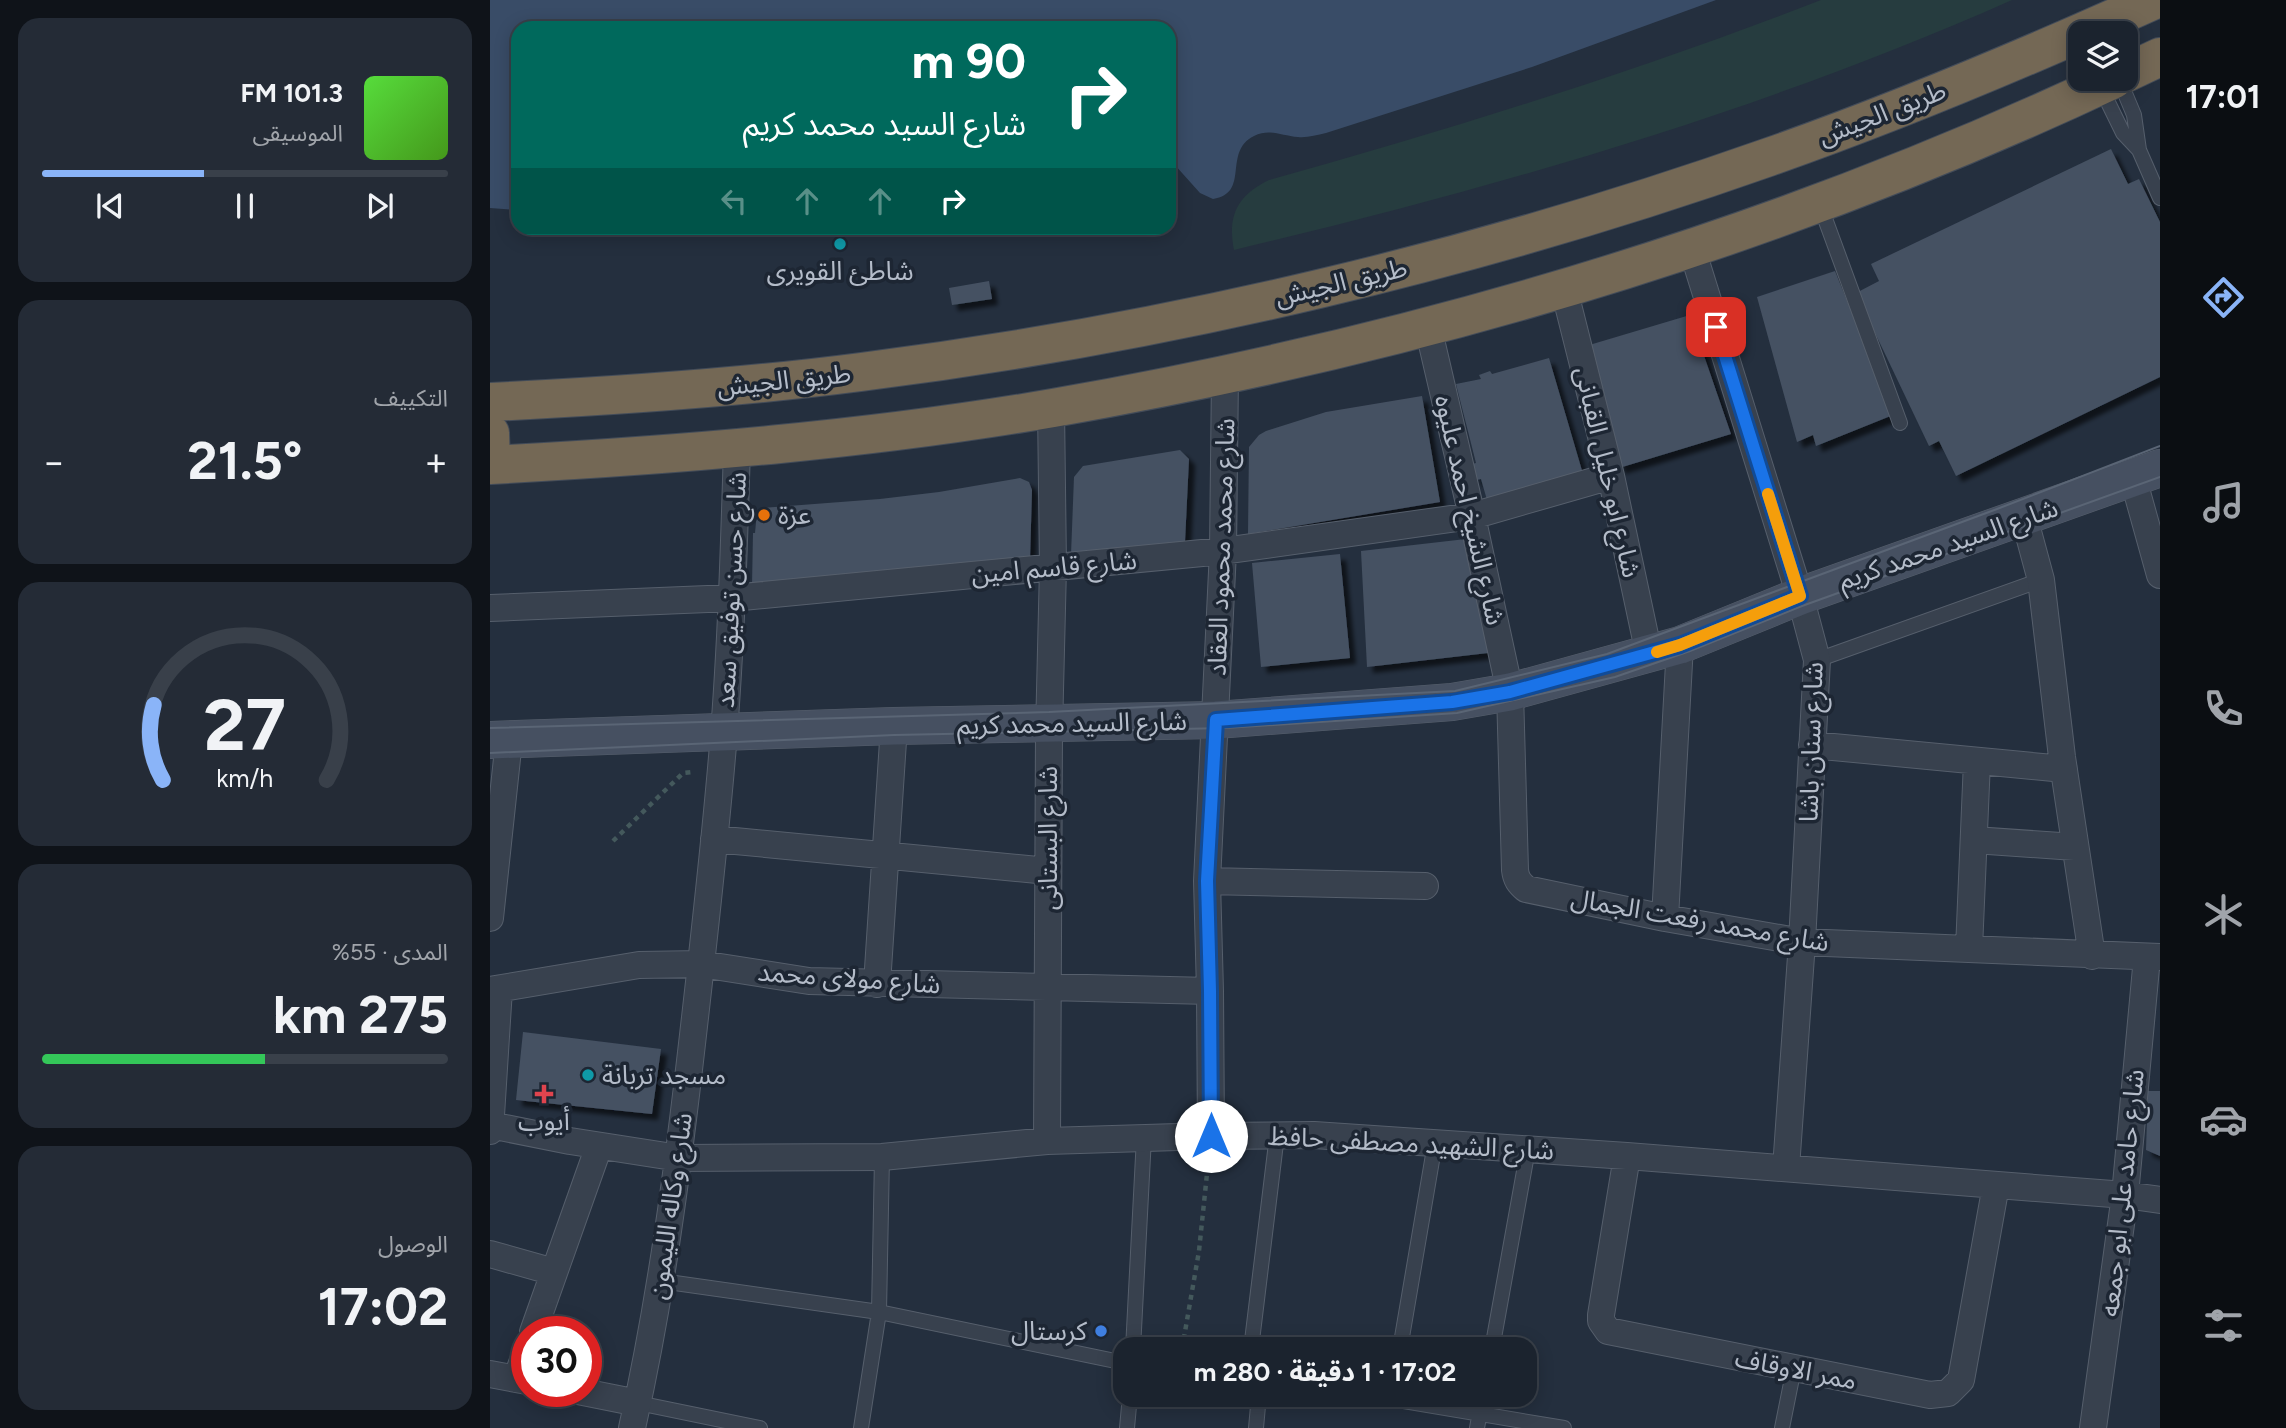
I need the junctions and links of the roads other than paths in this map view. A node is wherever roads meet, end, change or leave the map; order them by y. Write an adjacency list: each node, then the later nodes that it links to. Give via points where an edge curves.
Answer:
1 (2154, 0): 12 (highway, طريق الجيش, via 1981,74 1769,156 1596,213 1421,263 1216,311 982,355 759,384)
2 (2160, 57): 3 (highway)
3 (2138, 68)
4 (2088, 91): 7 (highway)
5 (2117, 91): 6 (lane, via 2123,133 2139,150)
6 (2160, 198)
7 (1820, 205): 8 (highway); 15 (lane)
8 (1692, 249): 9 (highway); 27 (street, شارع سنان باشا)
9 (1564, 289): 10 (highway); 20 (street, شارع ابو خليل القبانى)
10 (1428, 327): 11 (highway); 21 (street, شارع الشيخ احمد عليوه)
11 (1225, 374): 14 (highway); 23 (street, شارع محمد محمود العقاد)
12 (627, 395): 13 (highway, طريق الجيش); 18 (highway)
13 (490, 402)
14 (1051, 408): 16 (highway); 24 (street, شارع البستانى)
15 (1900, 423)
16 (737, 448): 18 (highway); 28 (street, شارع حسن توفيق سعد)
17 (490, 454): 18 (highway)
18 (631, 456)
19 (2147, 473): 22 (main road, شارع السيد محمد كريم); 25 (street)
20 (1611, 475): 21 (street, شارع قاسم امين); 30 (street, شارع ابو خليل القبانى)
21 (1472, 516): 23 (street, شارع قاسم امين); 32 (street, شارع الشيخ احمد عليوه)
22 (2024, 517): 26 (street); 27 (main road, شارع السيد محمد كريم)
23 (1223, 551): 24 (street, شارع قاسم امين); 33 (street, شارع محمد محمود العقاد)
24 (1053, 566): 28 (street, شارع قاسم امين); 34 (street, شارع البستانى)
25 (2159, 568)
26 (2041, 580): 31 (lane); 40 (street)
27 (1800, 596): 30 (main road, شارع السيد محمد كريم); 31 (street, شارع سنان باشا)
28 (732, 598): 29 (street, شارع قاسم امين); 36 (street, شارع حسن توفيق سعد)
29 (490, 608)
30 (1665, 650): 32 (main road, شارع السيد محمد كريم); 49 (street, شارع ابو خليل القبانى)
31 (1817, 660): 38 (street, شارع سنان باشا)
32 (1510, 692): 33 (main road, شارع السيد محمد كريم, via 1452,702); 49 (street, شارع محمد رفعت الجمال, via 1517,881 1526,889)
33 (1216, 720): 34 (main road, شارع السيد محمد كريم); 46 (street, شارع محمد محمود العقاد)
34 (1049, 725): 35 (main road, شارع السيد محمد كريم); 45 (street, شارع البستانى)
35 (894, 726): 36 (main road, شارع السيد محمد كريم); 44 (street)
36 (724, 733): 37 (main road, شارع السيد محمد كريم); 41 (street, شارع وكاله الليمون)
37 (500, 740): 48 (street)
38 (1812, 745): 39 (street); 50 (street, شارع سنان باشا)
39 (1977, 761): 40 (street); 42 (street)
40 (2064, 768): 43 (street)
41 (714, 839): 44 (street); 54 (street, شارع وكاله الليمون)
42 (1974, 840): 43 (street); 51 (street)
43 (2076, 847): 52 (street)
44 (886, 856): 45 (street); 55 (street)
45 (1048, 872): 56 (street, شارع البستانى)
46 (1207, 881): 47 (street); 58 (street, شارع محمد محمود العقاد)
47 (1425, 886)
48 (490, 918)
49 (1665, 918): 50 (street, شارع محمد رفعت الجمال)
50 (1802, 942): 51 (street, شارع محمد رفعت الجمال); 70 (street, شارع سنان باشا)
51 (1969, 949): 52 (street, شارع محمد رفعت الجمال)
52 (2092, 956): 53 (street, شارع محمد رفعت الجمال)
53 (2153, 957): 72 (street, شارع حامد على ابو جمعه)
54 (701, 964): 55 (street, شارع مولاى محمد, via 809,981); 57 (street, شارع مولاى محمد, via 639,965); 69 (street, شارع وكاله الليمون)
55 (877, 984): 56 (street, شارع مولاى محمد)
56 (1047, 988): 58 (street, شارع مولاى محمد); 63 (street, شارع البستانى)
57 (495, 990): 59 (street)
58 (1210, 991): 61 (street, شارع محمد محمود العقاد)
59 (490, 1127): 65 (street, شارع الشهيد مصطفى حافظ)
60 (1277, 1135): 61 (street, شارع الشهيد مصطفى حافظ); 64 (street, شارع الشهيد مصطفى حافظ); 80 (lane)
61 (1211, 1136): 62 (street, شارع الشهيد مصطفى حافظ)
62 (1144, 1137): 63 (street, شارع الشهيد مصطفى حافظ); 79 (lane)
63 (1047, 1141): 68 (street, شارع الشهيد مصطفى حافظ)
64 (1435, 1143): 66 (street, شارع الشهيد مصطفى حافظ); 81 (lane)
65 (599, 1146): 69 (street, شارع الشهيد مصطفى حافظ); 75 (street)
66 (1528, 1149): 67 (street, شارع الشهيد مصطفى حافظ); 82 (lane)
67 (1627, 1156): 70 (street, شارع الشهيد مصطفى حافظ); 84 (street, ممر الاوقاف, via 1601,1315 1604,1326 1613,1333)
68 (882, 1157): 69 (street, شارع الشهيد مصطفى حافظ); 77 (lane)
69 (679, 1158): 76 (street, شارع وكاله الليمون)
70 (1786, 1168): 71 (street, شارع الشهيد مصطفى حافظ)
71 (1996, 1185): 72 (street, شارع الشهيد مصطفى حافظ); 84 (street, ممر الاوقاف, via 1961,1380 1955,1387 1930,1395)
72 (2124, 1195): 73 (street, شارع الشهيد مصطفى حافظ); 99 (street, شارع حامد على ابو جمعه)
73 (2160, 1200)
74 (490, 1254): 75 (street)
75 (554, 1272): 78 (street)
76 (661, 1281): 77 (lane); 91 (street, شارع وكاله الليمون)
77 (879, 1312): 83 (lane); 94 (lane)
78 (539, 1316)
79 (1134, 1337)
80 (1252, 1337)
81 (1402, 1337)
82 (1494, 1337)
83 (1113, 1361)
84 (1794, 1368): 98 (lane)
85 (490, 1374): 86 (street)
86 (511, 1378)
87 (602, 1401): 91 (street)
88 (1129, 1407): 95 (lane)
89 (1258, 1407): 96 (lane)
90 (1428, 1407): 92 (lane)
91 (635, 1415): 93 (lane)
92 (1478, 1421): 97 (lane)
93 (760, 1428)
94 (861, 1428)
95 (1127, 1428)
96 (1256, 1428)
97 (1564, 1428)
98 (1782, 1428)
99 (2093, 1428)

